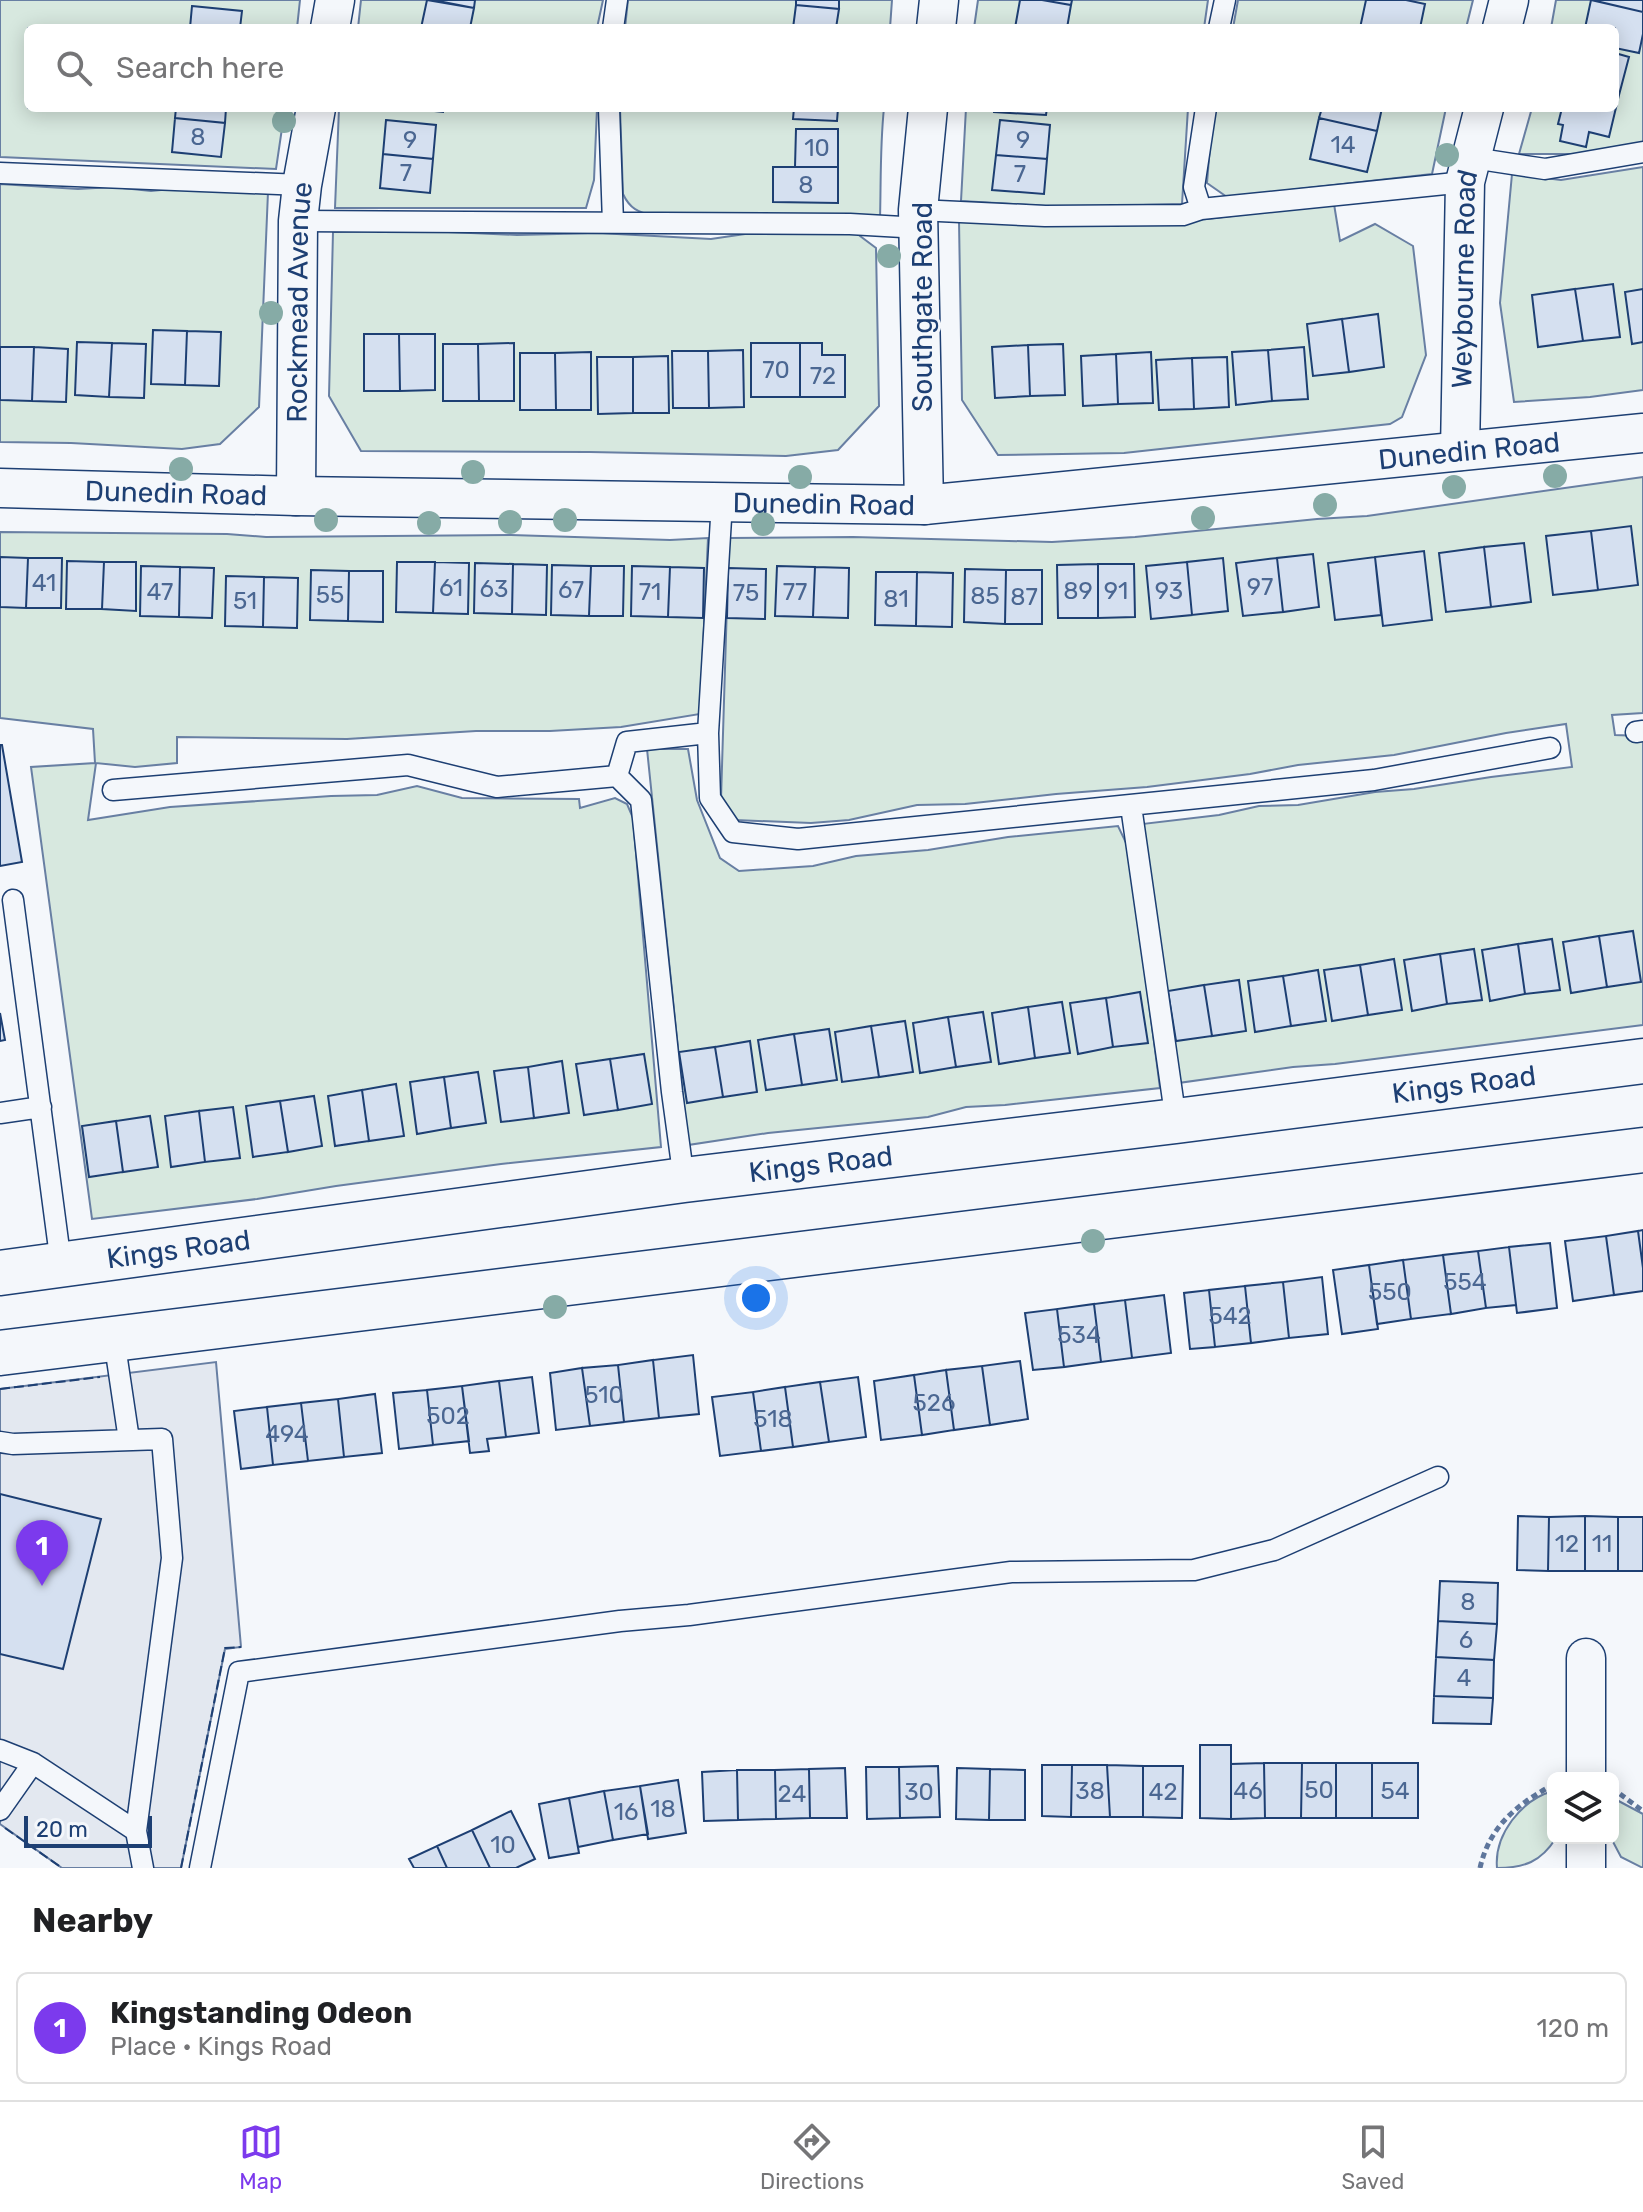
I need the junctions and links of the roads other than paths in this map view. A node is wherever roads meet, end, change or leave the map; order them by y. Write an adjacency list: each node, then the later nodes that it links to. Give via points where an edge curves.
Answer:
1 (335, 0): 6 (street)
2 (617, 0): 7 (lane)
3 (939, 0): 8 (street)
4 (1225, 0): 9 (lane)
5 (1509, 0): 10 (street)
6 (331, 24)
7 (614, 24)
8 (936, 24)
9 (1220, 24)
10 (1503, 24)
11 (315, 112): 19 (street, Rockmead Avenue)
12 (609, 112): 22 (lane)
13 (928, 112): 21 (street, Southgate Road)
14 (1205, 112): 20 (lane, via 1194,187)
15 (1483, 112): 17 (street, Weybourne Road)
16 (1643, 152): 17 (lane, via 1545,169)
17 (1469, 170): 20 (lane); 24 (street, Weybourne Road)
18 (0, 173): 19 (lane)
19 (300, 203): 22 (lane); 26 (street, Rockmead Avenue)
20 (1201, 209): 21 (lane, via 1183,215)
21 (919, 219): 22 (lane, via 850,224); 28 (street, Southgate Road)
22 (613, 223)
23 (1643, 433): 24 (street, Dunedin Road)
24 (1460, 451): 28 (street, Dunedin Road)
25 (0, 488): 26 (street, Dunedin Road)
26 (296, 496): 27 (street, Dunedin Road)
27 (722, 502): 28 (street, Dunedin Road); 29 (lane)
28 (924, 505)
29 (708, 733): 31 (lane, via 627,742); 33 (lane, via 710,798 733,832 798,839)
30 (1550, 748): 33 (lane, via 1374,780)
31 (617, 776): 32 (lane, via 497,787 408,765); 40 (lane, via 641,800)
32 (113, 790)
33 (1131, 806): 38 (lane)
34 (13, 900): 36 (lane)
35 (1643, 1061): 38 (main road, Kings Road)
36 (41, 1107): 37 (lane); 41 (lane)
37 (0, 1113)
38 (1176, 1121): 40 (main road, Kings Road)
39 (1643, 1150): 43 (main road)
40 (684, 1180): 41 (main road, Kings Road)
41 (61, 1264): 42 (main road, Kings Road)
42 (0, 1273)
43 (114, 1339): 44 (main road); 45 (lane)
44 (0, 1353)
45 (129, 1440): 46 (lane); 53 (lane, via 162,1439 172,1558)
46 (0, 1442)
47 (1438, 1477): 56 (lane, via 1274,1550 1194,1570 1011,1572 239,1672)
48 (1586, 1658): 51 (street)
49 (0, 1750): 50 (lane)
50 (33, 1763): 52 (lane); 53 (lane)
51 (1599, 1772)
52 (0, 1810)
53 (136, 1831): 55 (lane)
54 (1586, 1844): 57 (street)
55 (143, 1868)
56 (200, 1868)
57 (1586, 1868)

